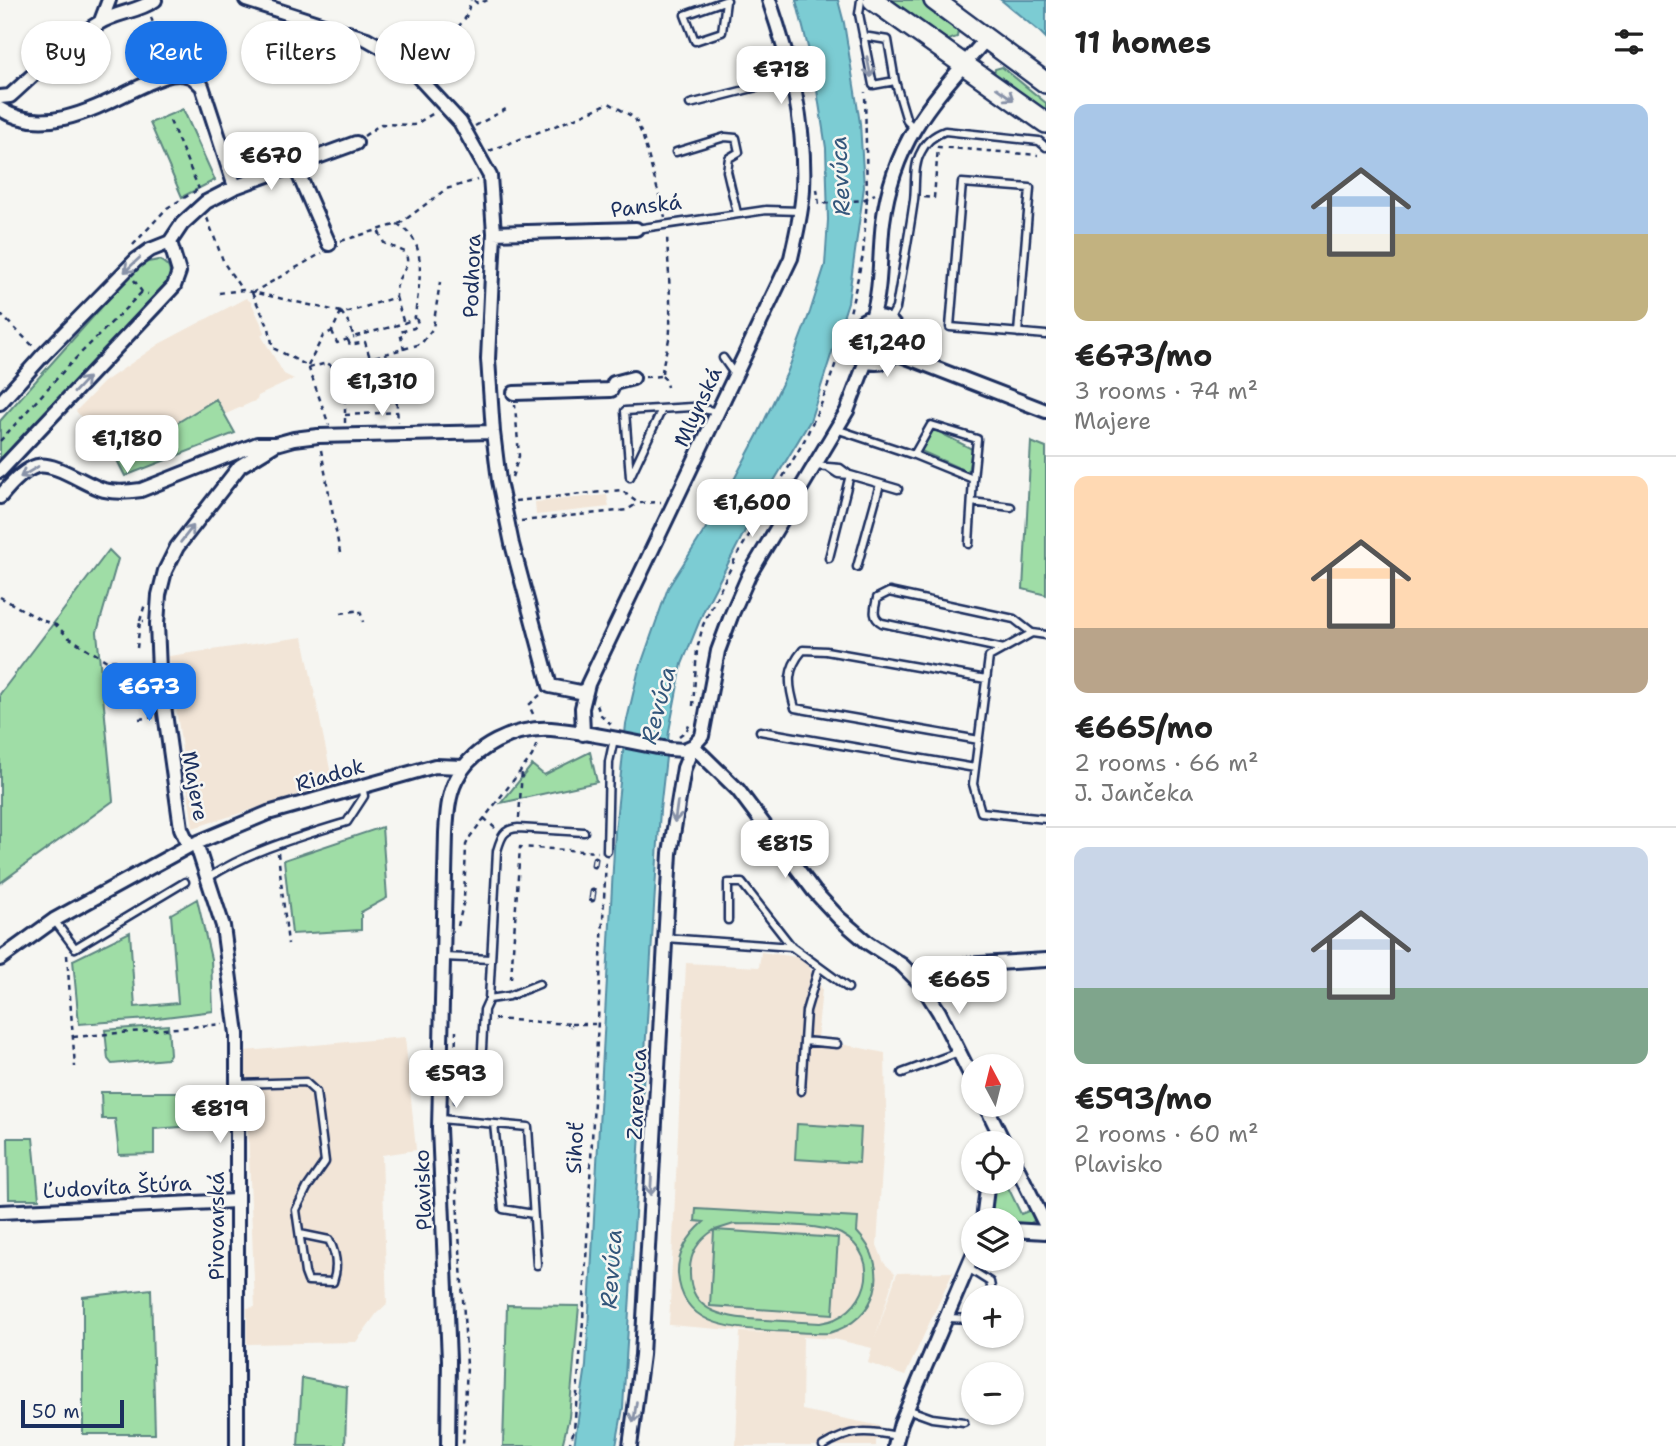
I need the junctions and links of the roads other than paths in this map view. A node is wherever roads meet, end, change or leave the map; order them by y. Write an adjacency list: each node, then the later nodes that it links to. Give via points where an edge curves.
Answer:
1 (109, 0): 9 (street)
2 (246, 0): 30 (street, Podhora, via 367,39 407,66 445,104 480,155 490,176)
3 (769, 0): 13 (street, Mlynská)
4 (861, 0): 10 (lane)
5 (873, 0): 12 (main road)
6 (934, 0): 11 (main road)
7 (727, 1): 7 (lane, via 685,15 695,41 722,32)
8 (150, 8): 9 (street)
9 (101, 21)
10 (863, 36): 14 (lane, via 888,40); 14 (lane, one-way to 14, via 873,85)
11 (987, 38): 12 (street); 15 (main road)
12 (964, 65): 20 (main road, one-way to 20); 21 (street)
13 (792, 78): 18 (lane); 27 (street, Mlynská, via 802,144)
14 (895, 81): 21 (lane, via 907,121)
15 (1046, 83)
16 (23, 84): 17 (street, via 9,96)
17 (0, 97)
18 (690, 104)
19 (0, 109): 26 (street, via 15,118 56,121 169,74 190,76 202,86)
20 (1046, 123)
21 (914, 128): 33 (street, via 887,194)
22 (356, 143): 25 (street)
23 (1046, 147): 34 (lane, via 1039,141 945,131 926,143 919,153 896,307)
24 (676, 152): 28 (lane, via 736,138 739,152 729,158 727,171)
25 (295, 166): 26 (street); 32 (street)
26 (235, 187): 31 (street, via 206,202)
27 (801, 211): 28 (lane, Panská); 40 (street, Mlynská, via 791,258)
28 (737, 213): 29 (lane, Panská)
29 (636, 229): 30 (street, Panská)
30 (494, 233): 42 (street, Podhora, via 488,359)
31 (170, 242): 43 (street, one-way to 43, via 136,260); 52 (street, one-way to 31, via 174,286 179,272)
32 (329, 244)
33 (872, 318): 34 (street); 39 (street, via 859,325 853,337 856,351)
34 (889, 321): 37 (street, via 899,336)
35 (1018, 333): 35 (lane, via 1030,188 962,183 950,327); 36 (lane)
36 (1046, 335)
37 (896, 353): 39 (street, via 882,363); 45 (street)
38 (723, 358): 40 (lane)
39 (866, 361): 47 (street, Zarevúca)
40 (735, 375): 46 (street, Mlynská)
41 (635, 378): 42 (street, via 614,383 611,390)
42 (491, 395): 48 (street, Podhora)
43 (0, 403)
44 (662, 409): 44 (lane, via 625,411 630,477 646,443); 46 (lane, via 692,407)
45 (1046, 411)
46 (718, 412): 67 (street, Mlynská)
47 (836, 429): 50 (lane); 51 (street, Zarevúca)
48 (493, 432): 49 (street, via 318,436); 67 (street, Podhora, via 503,502 550,686)
49 (276, 444): 57 (street, one-way to 57, via 257,444 123,493 40,466 20,476); 78 (street, Majere, one-way to 49, via 181,828 166,732 159,670 159,595 177,547 240,466)
50 (914, 454): 54 (lane); 54 (lane, via 931,425 976,439)
51 (815, 467): 53 (lane); 72 (street, Zarevúca, via 749,575 731,616 718,651 705,728)
52 (0, 471)
53 (850, 475): 55 (lane); 61 (lane)
54 (973, 479): 58 (lane)
55 (880, 484): 56 (lane); 62 (lane)
56 (898, 489)
57 (0, 497)
58 (972, 502): 59 (lane); 60 (lane)
59 (1011, 507)
60 (969, 544)
61 (829, 558)
62 (857, 567)
63 (1032, 633): 64 (lane); 65 (lane); 65 (lane, via 1014,619 889,592 877,598 874,612 882,623)
64 (1046, 635)
65 (1004, 649): 66 (lane, via 989,657)
66 (986, 679): 71 (lane); 71 (lane, via 803,650 794,661 788,685 795,708)
67 (591, 695): 69 (street, Mlynská, via 582,708)
68 (760, 732): 74 (lane)
69 (583, 734): 70 (street); 73 (street, via 536,729 512,735 493,743)
70 (619, 740): 72 (street, via 668,750); 79 (lane, via 609,762)
71 (979, 740): 74 (lane)
72 (693, 746): 84 (street, Zarevúca, one-way to 84, via 680,783); 91 (street, via 738,790 839,918)
73 (464, 767): 75 (street, Riadok, via 435,766); 86 (street, Plavisko, via 448,808)
74 (975, 768): 76 (lane, via 972,783 981,811)
75 (362, 786): 78 (street, Riadok, via 268,813); 80 (lane, via 364,796 347,822 277,843)
76 (1046, 819)
77 (584, 832): 88 (lane, via 519,828 503,834 497,851)
78 (192, 844): 80 (street, Pivovarská); 82 (street, Riadok)
79 (607, 851)
80 (208, 878): 101 (street, Pivovarská, via 228,949)
81 (185, 882): 82 (lane, via 75,948)
82 (54, 920): 87 (street, Riadok)
83 (728, 920): 85 (lane, via 728,883 742,883)
84 (665, 938): 85 (lane); 124 (street, Zarevúca, one-way to 124, via 642,1355)
85 (792, 947): 90 (lane)
86 (443, 957): 88 (lane); 103 (street, Plavisko)
87 (0, 958)
88 (491, 959): 94 (lane)
89 (1046, 960): 91 (street, via 929,967)
90 (819, 967): 93 (lane); 95 (lane, via 806,1011)
91 (913, 973): 98 (street)
92 (539, 984): 94 (lane)
93 (848, 988)
94 (489, 999): 97 (lane)
95 (804, 1041): 96 (lane); 102 (lane)
96 (837, 1044)
97 (482, 1049)
98 (959, 1052): 99 (street); 100 (lane)
99 (961, 1056)
100 (902, 1073)
101 (237, 1084): 106 (street, Pivovarská); 112 (lane, via 304,1082 316,1092 325,1162 296,1210)
102 (801, 1091)
103 (446, 1119): 104 (lane); 123 (street, Plavisko)
104 (494, 1124): 108 (lane, via 503,1209); 108 (lane, via 528,1127)
105 (1024, 1181): 109 (street)
106 (236, 1201): 107 (street, Ľudovíta Štúra); 122 (street, Pivovarská)
107 (0, 1212)
108 (534, 1214): 113 (lane)
109 (1046, 1226)
110 (1024, 1231): 111 (street)
111 (1046, 1232)
112 (300, 1234): 112 (lane, via 308,1280 333,1282 335,1250 329,1240)
113 (537, 1265)
114 (967, 1271): 117 (street)
115 (973, 1271): 116 (lane)
116 (991, 1285)
117 (945, 1318): 118 (lane); 119 (street)
118 (961, 1319)
119 (907, 1409): 120 (lane); 121 (street)
120 (961, 1422)
121 (896, 1441): 125 (lane, via 866,1431 848,1433)
122 (237, 1446)
123 (448, 1446)
124 (630, 1446)
125 (823, 1446)

